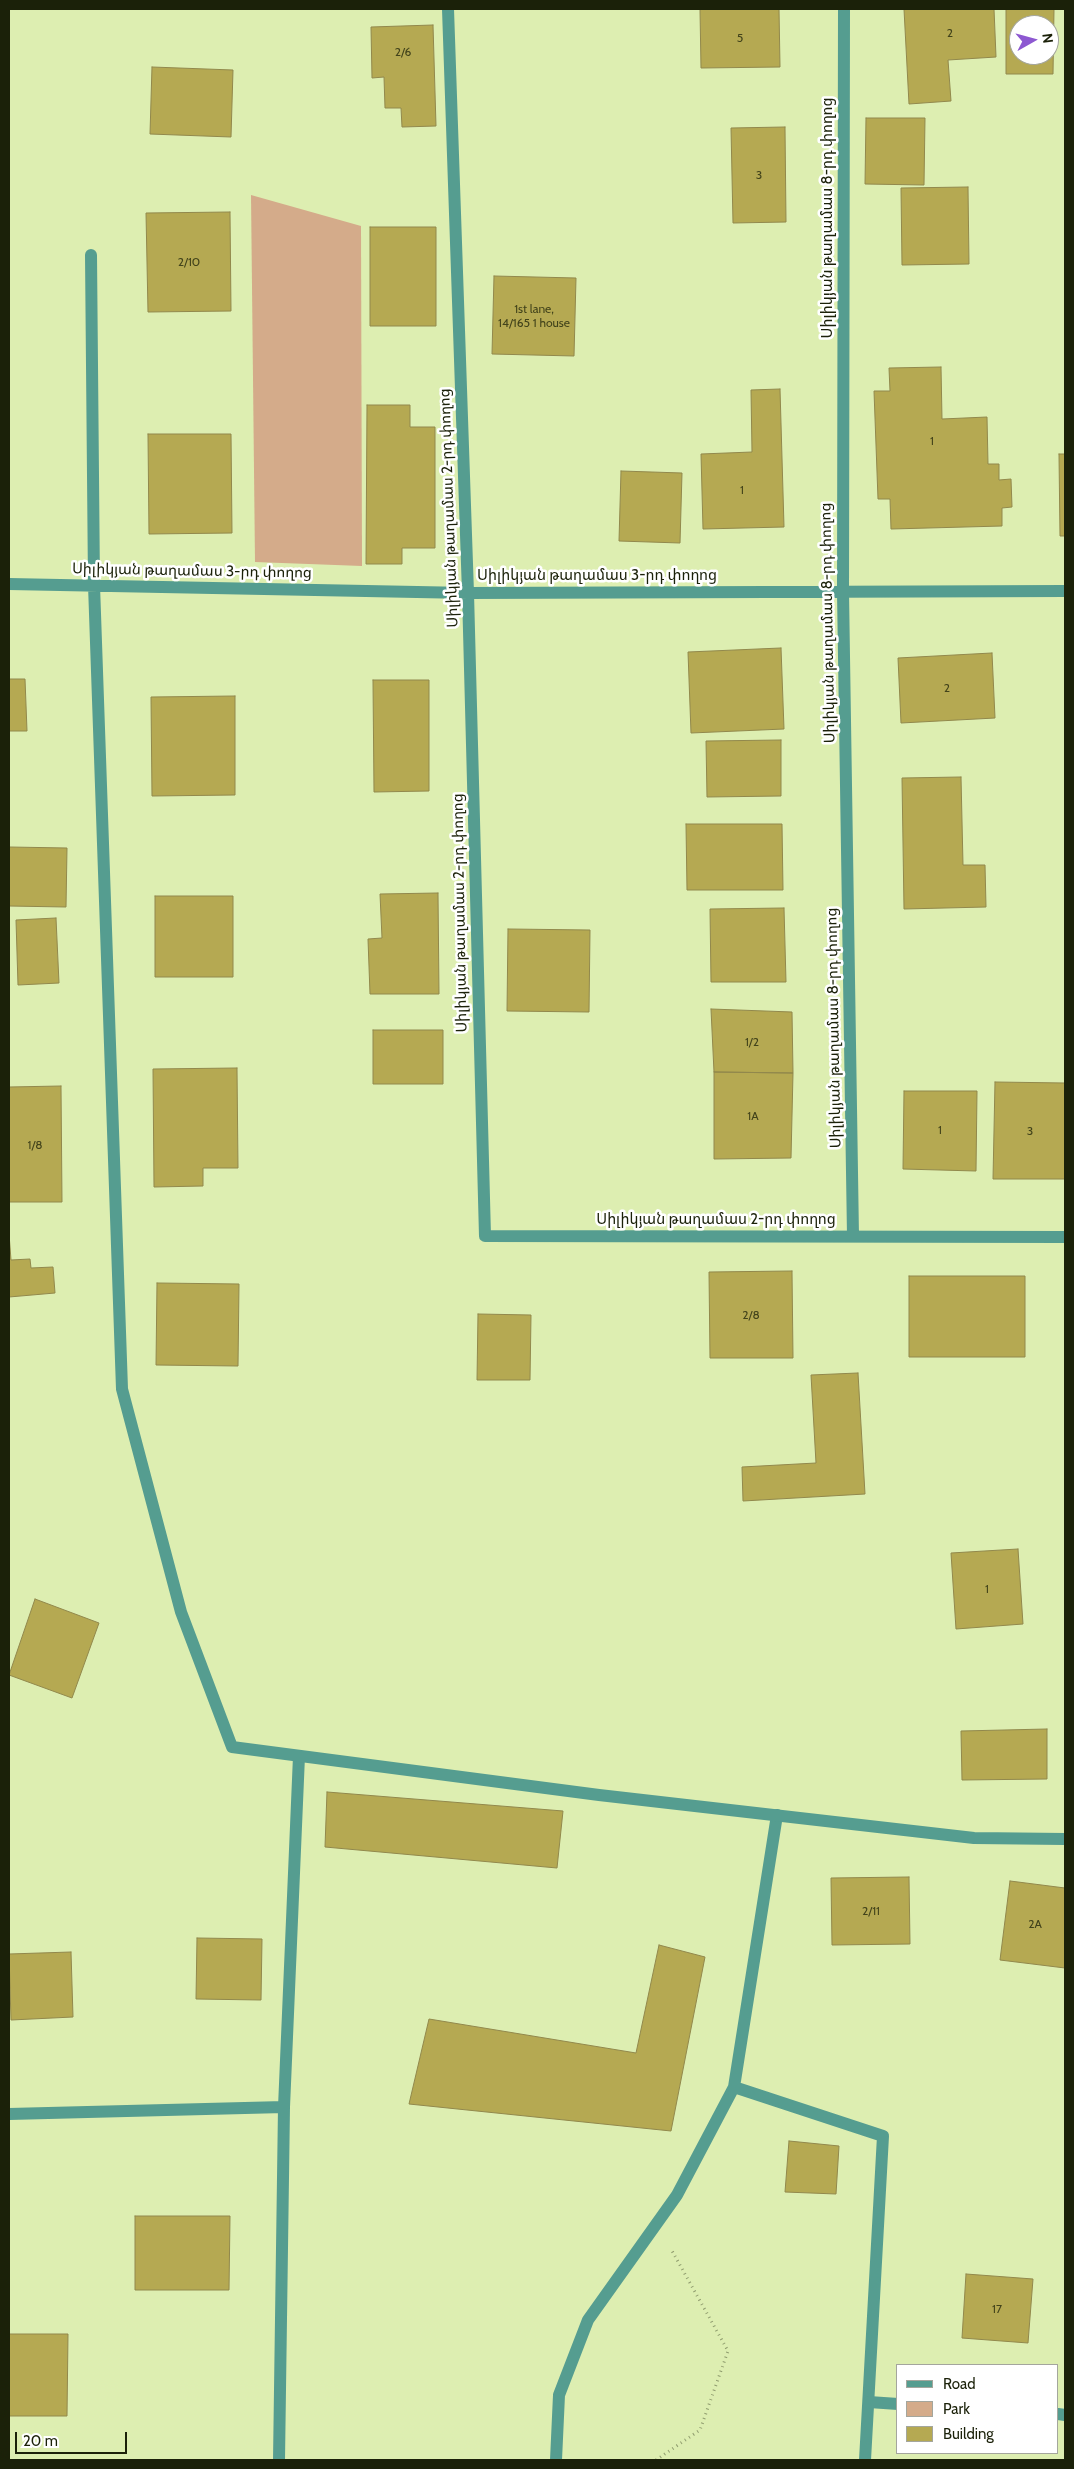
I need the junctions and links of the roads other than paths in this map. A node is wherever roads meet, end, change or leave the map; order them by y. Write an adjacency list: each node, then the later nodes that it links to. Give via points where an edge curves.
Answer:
1 (448, 9): 7 (street, Սիլիկյան թաղամաս 2-րդ փողոց)
2 (844, 9): 8 (street, Սիլիկյան թաղամաս 8-րդ փողոց)
3 (91, 255): 5 (street)
4 (9, 584): 5 (street, Սիլիկյան թաղամաս 3-րդ փողոց)
5 (94, 585): 7 (street, Սիլիկյան թաղամաս 3-րդ փողոց); 11 (street, via 122,1389 181,1612 232,1748)
6 (1065, 591): 8 (street, Սիլիկյան թաղամաս 3-րդ փողոց)
7 (468, 592): 8 (street, Սիլիկյան թաղամաս 3-րդ փողոց); 9 (street, Սիլիկյան թաղամաս 2-րդ փողոց, via 485,1236)
8 (843, 592): 9 (street, Սիլիկյան թաղամաս 8-րդ փողոց)
9 (854, 1236): 10 (street, Սիլիկյան թաղամաս 2-րդ փողոց)
10 (1065, 1236)
11 (299, 1756): 12 (street); 15 (street)
12 (777, 1815): 13 (street, via 974,1838); 14 (street)
13 (1065, 1839)
14 (734, 2087): 17 (street, via 883,2136); 20 (street, via 677,2195 588,2320 558,2395)
15 (284, 2107): 16 (street); 19 (street)
16 (9, 2114)
17 (869, 2402): 18 (street); 21 (street)
18 (896, 2404)
19 (279, 2460)
20 (556, 2460)
21 (865, 2460)

